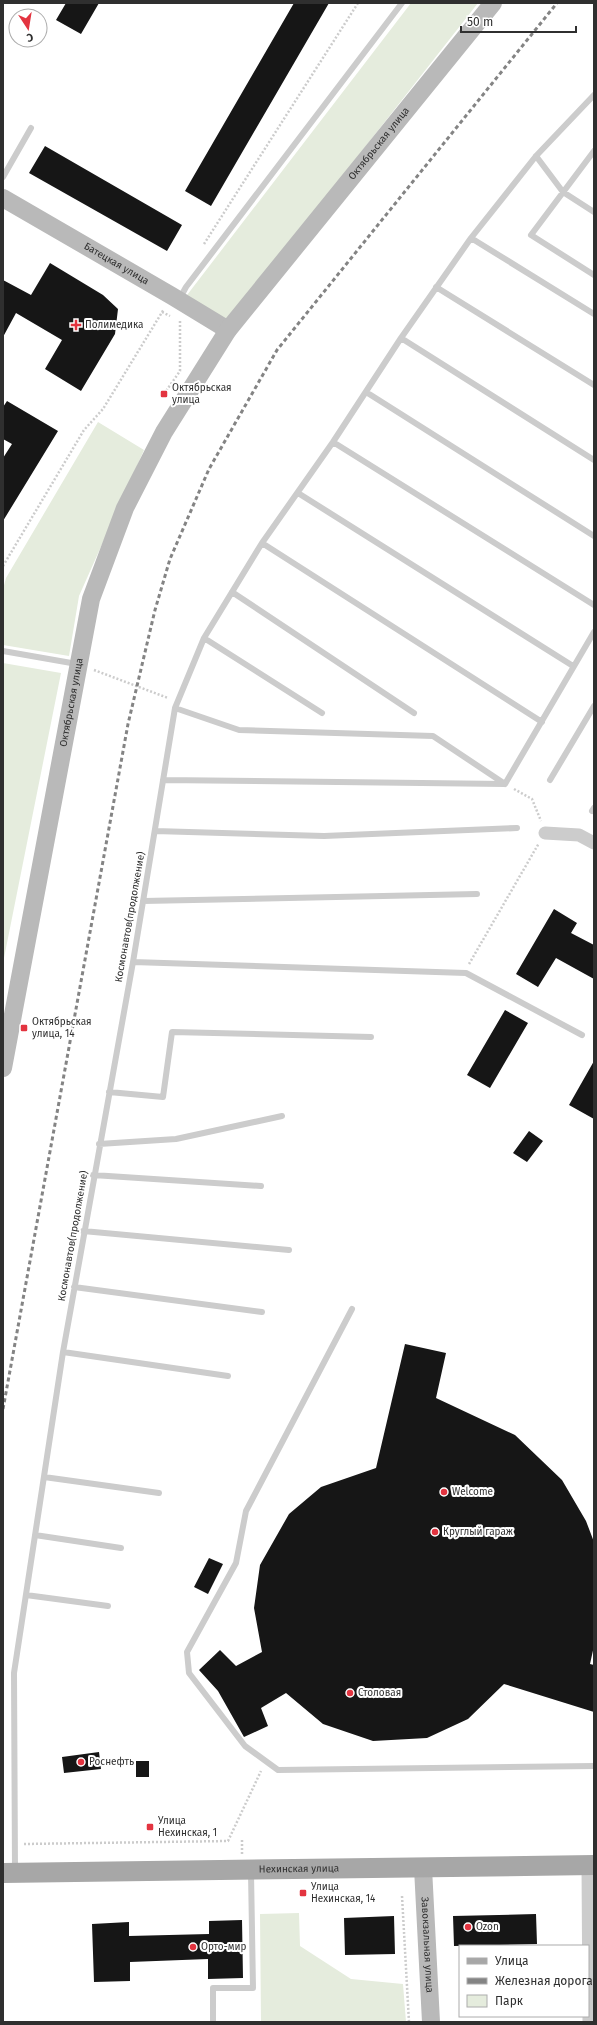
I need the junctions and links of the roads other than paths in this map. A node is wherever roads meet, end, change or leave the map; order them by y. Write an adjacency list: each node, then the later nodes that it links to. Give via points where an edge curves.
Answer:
1 (493, 3): 16 (main road, Октябрьская улица)
2 (400, 4): 14 (lane, via 188,284)
3 (594, 95): 6 (lane, Космонавтов(продолжение))
4 (31, 128): 7 (lane)
5 (594, 152): 8 (lane)
6 (536, 156): 8 (lane); 11 (lane, Космонавтов(продолжение))
7 (3, 177)
8 (563, 192): 10 (lane); 12 (lane, via 531,235)
9 (3, 198): 14 (main road, Батецкая улица)
10 (594, 212)
11 (471, 238): 13 (lane, Космонавтов(продолжение)); 15 (lane)
12 (594, 275)
13 (436, 287): 17 (lane, Космонавтов(продолжение)); 18 (lane)
14 (179, 300): 16 (main road, Батецкая улица)
15 (594, 314)
16 (228, 330): 30 (main road, Октябрьская улица, via 164,432 125,508 90,599)
17 (401, 338): 19 (lane, Космонавтов(продолжение)); 21 (lane)
18 (594, 385)
19 (366, 392): 20 (lane, Космонавтов(продолжение)); 23 (lane)
20 (333, 442): 22 (lane, Космонавтов(продолжение)); 26 (lane)
21 (594, 460)
22 (298, 493): 24 (lane, Космонавтов(продолжение)); 31 (lane)
23 (594, 536)
24 (262, 543): 25 (lane, Космонавтов(продолжение)); 36 (lane)
25 (232, 592): 28 (lane, Космонавтов(продолжение)); 35 (lane)
26 (594, 605)
27 (594, 632): 31 (lane)
28 (204, 638): 32 (lane, Космонавтов(продолжение)); 34 (lane)
29 (3, 650): 30 (lane)
30 (78, 664): 49 (main road, Октябрьская улица)
31 (574, 666): 36 (lane)
32 (176, 705): 37 (lane, Космонавтов(продолжение)); 39 (lane, via 239,730 433,736)
33 (594, 706): 38 (lane)
34 (322, 713)
35 (414, 713)
36 (542, 722): 39 (lane)
37 (163, 780): 39 (lane); 41 (lane, Космонавтов(продолжение))
38 (550, 780)
39 (505, 784)
40 (518, 828): 41 (lane, via 324,836)
41 (155, 831): 45 (lane, Космонавтов(продолжение))
42 (546, 833): 43 (street, via 579,835)
43 (594, 843)
44 (477, 894): 45 (lane)
45 (143, 901): 46 (lane, Космонавтов(продолжение))
46 (133, 962): 47 (lane, via 464,974); 50 (lane, Космонавтов(продолжение))
47 (582, 1035)
48 (371, 1037): 50 (lane, via 172,1032 163,1097)
49 (3, 1068)
50 (109, 1092): 52 (lane, Космонавтов(продолжение))
51 (282, 1116): 52 (lane, via 176,1139)
52 (99, 1144): 53 (lane, Космонавтов(продолжение))
53 (93, 1176): 54 (lane); 55 (lane, Космонавтов(продолжение))
54 (261, 1186)
55 (83, 1230): 56 (lane); 57 (lane, Космонавтов(продолжение))
56 (289, 1250)
57 (74, 1287): 59 (lane); 60 (lane, Космонавтов(продолжение))
58 (352, 1309): 68 (lane, via 246,1511 236,1563 187,1652 189,1673 245,1746 278,1770)
59 (262, 1312)
60 (63, 1352): 61 (lane); 62 (lane, Космонавтов(продолжение))
61 (228, 1376)
62 (44, 1477): 63 (lane); 64 (lane, Космонавтов(продолжение))
63 (158, 1493)
64 (35, 1535): 65 (lane); 66 (lane, Космонавтов(продолжение))
65 (121, 1548)
66 (26, 1595): 67 (lane); 72 (lane, Космонавтов(продолжение), via 14,1673)
67 (108, 1606)
68 (594, 1766)
69 (591, 1865): 70 (main road, Нехинская улица); 73 (street)
70 (423, 1868): 71 (main road, Нехинская улица); 76 (main road, Завокзальная улица)
71 (251, 1870): 72 (main road, Нехинская улица); 75 (lane, via 253,1988 213,1988)
72 (9, 1873)
73 (591, 1917): 74 (street)
74 (589, 1954)
75 (213, 2022)
76 (431, 2022)

